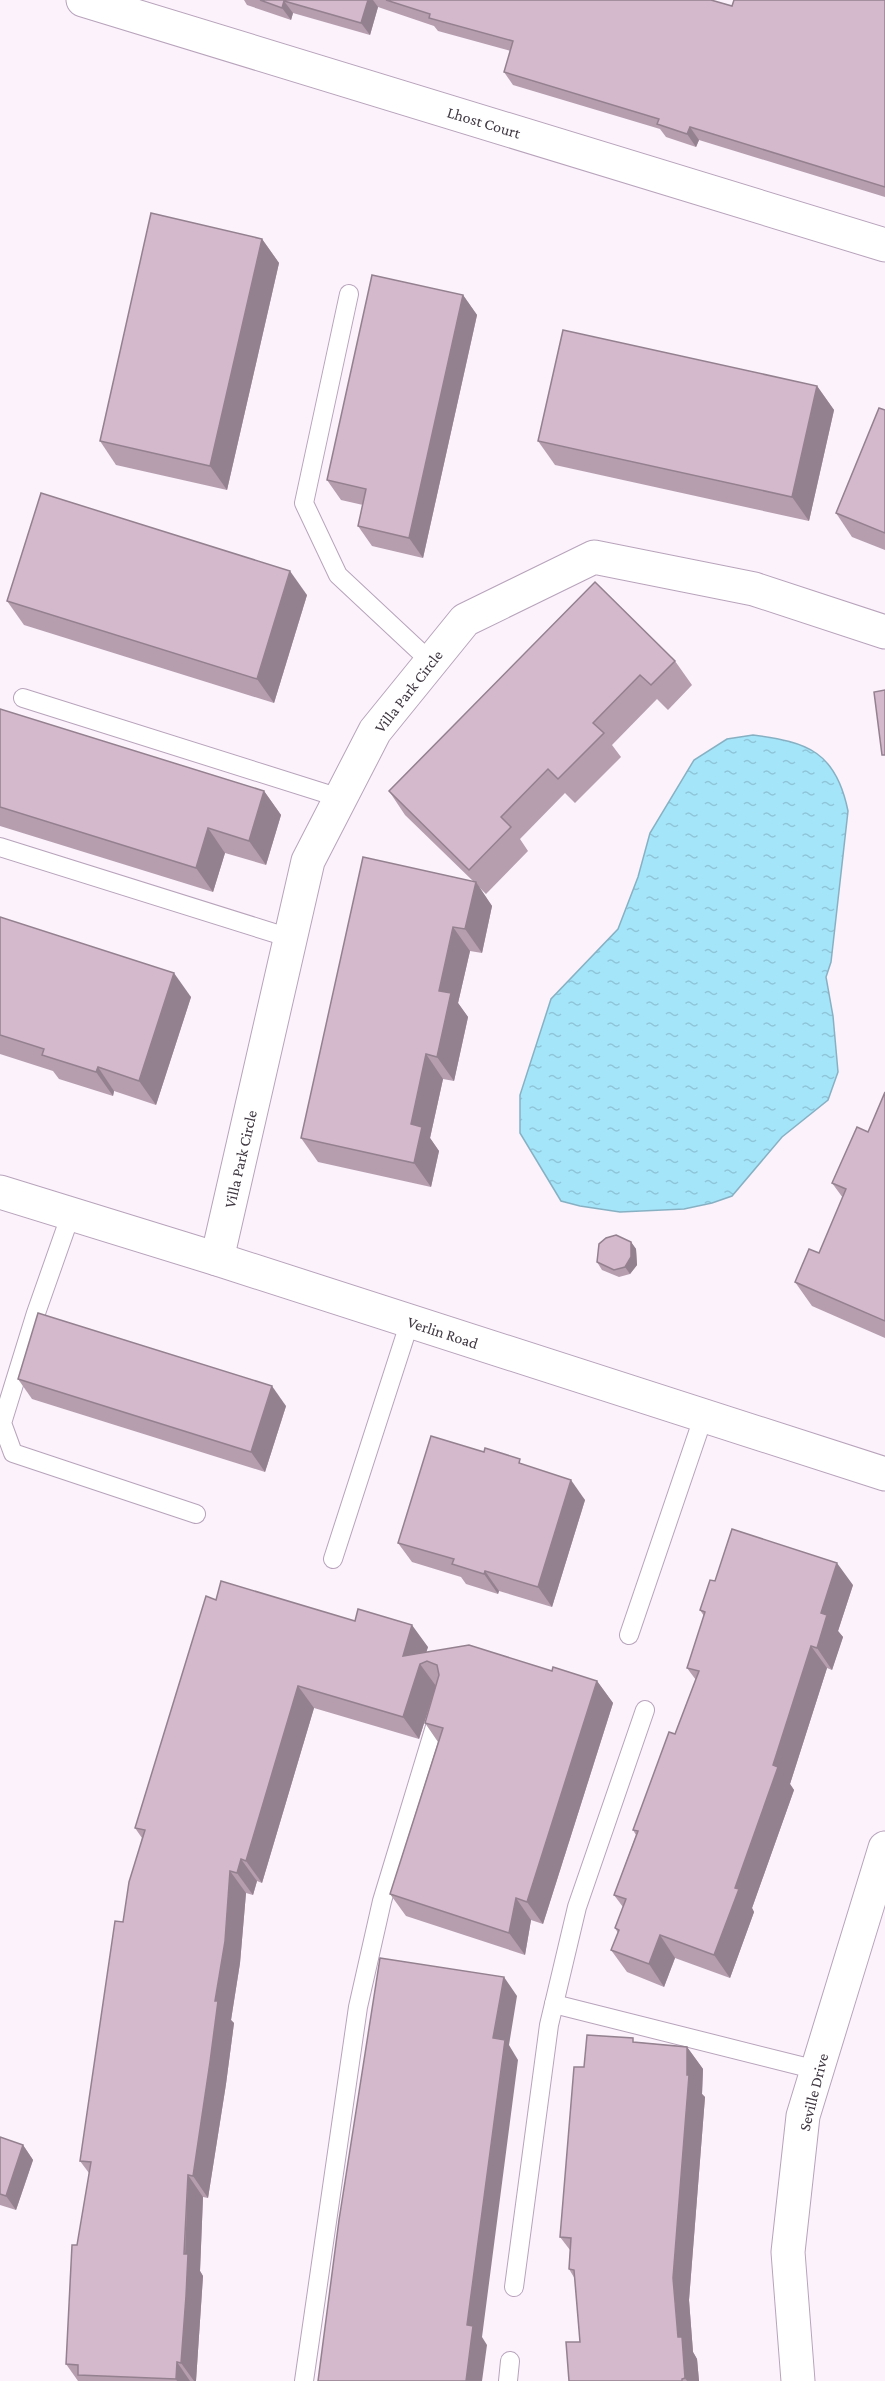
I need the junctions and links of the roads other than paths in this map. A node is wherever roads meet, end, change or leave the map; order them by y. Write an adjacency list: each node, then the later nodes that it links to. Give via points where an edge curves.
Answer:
1 (84, 0): 2 (street, Lhost Court)
2 (144, 9): 3 (street, Lhost Court)
3 (885, 245)
4 (349, 294): 6 (lane, via 304,503 338,576)
5 (885, 632): 6 (street, Villa Park Circle, via 754,589 594,557 465,620)
6 (430, 662): 8 (street, Villa Park Circle, via 375,731)
7 (22, 698): 8 (lane)
8 (340, 798): 10 (street, Villa Park Circle, via 308,861)
9 (0, 847): 10 (lane)
10 (290, 938): 13 (street, Villa Park Circle)
11 (0, 1192): 12 (street, Verlin Road)
12 (73, 1210): 13 (street, Verlin Road); 17 (lane, via 2,1423 13,1453)
13 (217, 1259): 14 (street, Verlin Road)
14 (410, 1321): 15 (street, Verlin Road); 18 (lane)
15 (704, 1415): 16 (street, Verlin Road); 19 (lane)
16 (885, 1474)
17 (196, 1514)
18 (333, 1559)
19 (629, 1635)
20 (444, 1694): 28 (lane, via 382,1900 358,2007)
21 (645, 1710): 24 (lane, via 577,1907)
22 (885, 1848): 23 (street, Seville Drive)
23 (879, 1894): 25 (street, Seville Drive)
24 (554, 2004): 25 (lane); 26 (lane)
25 (817, 2070): 30 (street, Seville Drive, via 803,2116 788,2252)
26 (514, 2287)
27 (510, 2361): 29 (lane)
28 (304, 2381)
29 (508, 2381)
30 (798, 2381)

